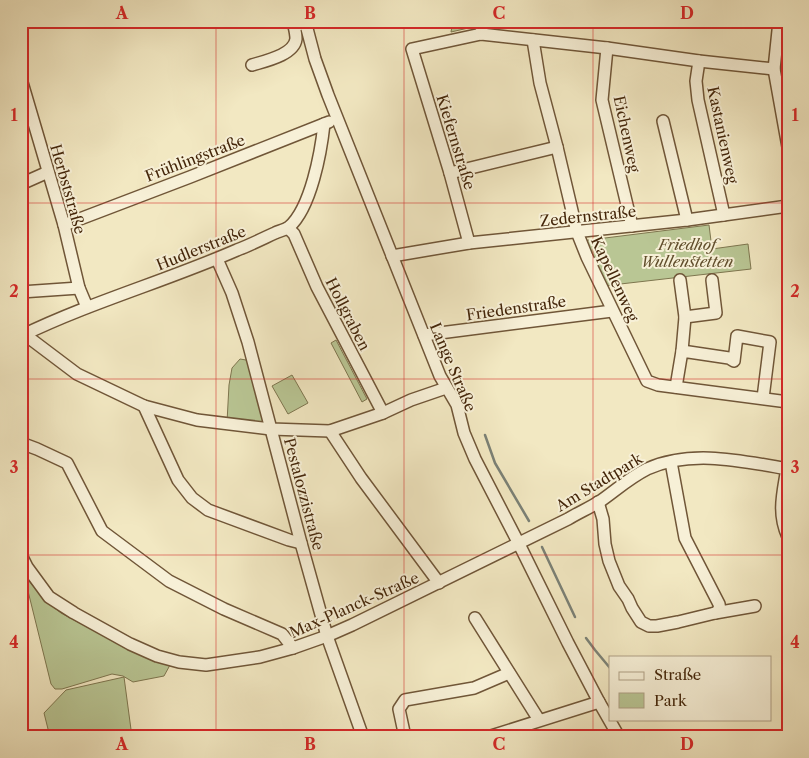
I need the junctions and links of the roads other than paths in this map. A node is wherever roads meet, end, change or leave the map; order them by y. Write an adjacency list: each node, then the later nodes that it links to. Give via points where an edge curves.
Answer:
1 (483, 21): 4 (street)
2 (779, 21): 6 (street)
3 (306, 22): 9 (street, via 294,26 296,39 292,49); 12 (street, Lange Straße, via 315,59)
4 (481, 34): 5 (street); 18 (street, Kiefernstraße, via 412,50)
5 (534, 40): 7 (street); 16 (street, Kapellenweg, via 540,83)
6 (782, 45): 10 (street)
7 (606, 48): 8 (street); 24 (street, Eichenweg, via 602,100)
8 (698, 61): 10 (street); 21 (street, Kastanienweg, via 698,100)
9 (252, 66)
10 (774, 69): 15 (street)
11 (21, 79): 17 (street, Herbststraße)
12 (337, 118): 14 (street, Frühlingstraße); 28 (street, Lange Straße)
13 (663, 121): 22 (street)
14 (324, 124): 23 (street, Frühlingstraße); 25 (street, via 312,184 305,203)
15 (787, 144)
16 (557, 147): 18 (street); 26 (street, Kapellenweg)
17 (48, 172): 19 (street); 23 (street, Herbststraße)
18 (450, 173): 27 (street, Kiefernstraße)
19 (21, 184)
20 (788, 206): 21 (street, Zedernstraße)
21 (724, 215): 22 (street, Zedernstraße)
22 (687, 220): 24 (street, Zedernstraße)
23 (64, 225): 32 (street, Herbststraße)
24 (632, 226): 26 (street, Zedernstraße)
25 (288, 228): 29 (street, Hudlerstraße); 45 (street, Hollgraben, via 294,234 317,287)
26 (576, 232): 27 (street, Zedernstraße); 35 (street, Kapellenweg)
27 (470, 244): 28 (street, Zedernstraße)
28 (392, 256): 38 (street, Lange Straße)
29 (217, 259): 34 (street, Hudlerstraße); 46 (street, Pestalozzistraße, via 241,320)
30 (680, 280): 36 (street)
31 (712, 280): 36 (street, via 716,313)
32 (79, 288): 33 (street); 34 (street, Herbststraße)
33 (21, 292)
34 (87, 307): 37 (street, Hudlerstraße)
35 (612, 311): 38 (street, Friedenstraße); 40 (street, Kapellenweg, via 647,381)
36 (685, 317): 39 (street)
37 (23, 335): 44 (street, via 77,374)
38 (424, 335): 41 (street, Lange Straße)
39 (682, 351): 40 (street); 42 (street, via 729,358 734,362 737,336 770,342)
40 (676, 387): 42 (street)
41 (446, 388): 45 (street); 54 (street, Lange Straße, via 456,405 473,454)
42 (763, 398): 43 (street)
43 (788, 402)
44 (144, 406): 46 (street, via 197,420); 53 (street, via 178,480 192,498 208,510)
45 (384, 413): 47 (street)
46 (270, 429): 47 (street); 53 (street, Pestalozzistraße)
47 (330, 431): 56 (street)
48 (21, 443): 61 (street, via 67,463 102,532 169,581 282,634)
49 (671, 462): 50 (street, Am Stadtpark, via 697,458 729,459); 51 (street, Am Stadtpark, via 647,469); 58 (street, via 685,538 719,604 720,610)
50 (787, 468): 52 (street, via 781,512)
51 (598, 502): 54 (street, Am Stadtpark); 58 (street, via 609,561 619,586 641,622 657,626)
52 (788, 537)
53 (301, 543): 60 (street, Pestalozzistraße)
54 (519, 544): 56 (street, Max-Planck-Straße); 63 (street, Lange Straße)
55 (21, 554): 61 (street, Max-Planck-Straße, via 49,597 74,614 157,656 206,665 260,657)
56 (439, 583): 60 (street, Max-Planck-Straße)
57 (755, 606): 58 (street)
58 (716, 613)
59 (475, 618): 62 (street)
60 (327, 636): 61 (street, Max-Planck-Straße); 67 (street, Pestalozzistraße)
61 (293, 648)
62 (509, 673): 64 (street); 68 (street, via 474,688 405,700 400,709)
63 (599, 702): 64 (street); 65 (street, Lange Straße)
64 (539, 720): 69 (street)
65 (609, 720)
66 (609, 720): 70 (street, Lange Straße)
67 (363, 737)
68 (405, 737)
69 (488, 737)
70 (619, 737)

